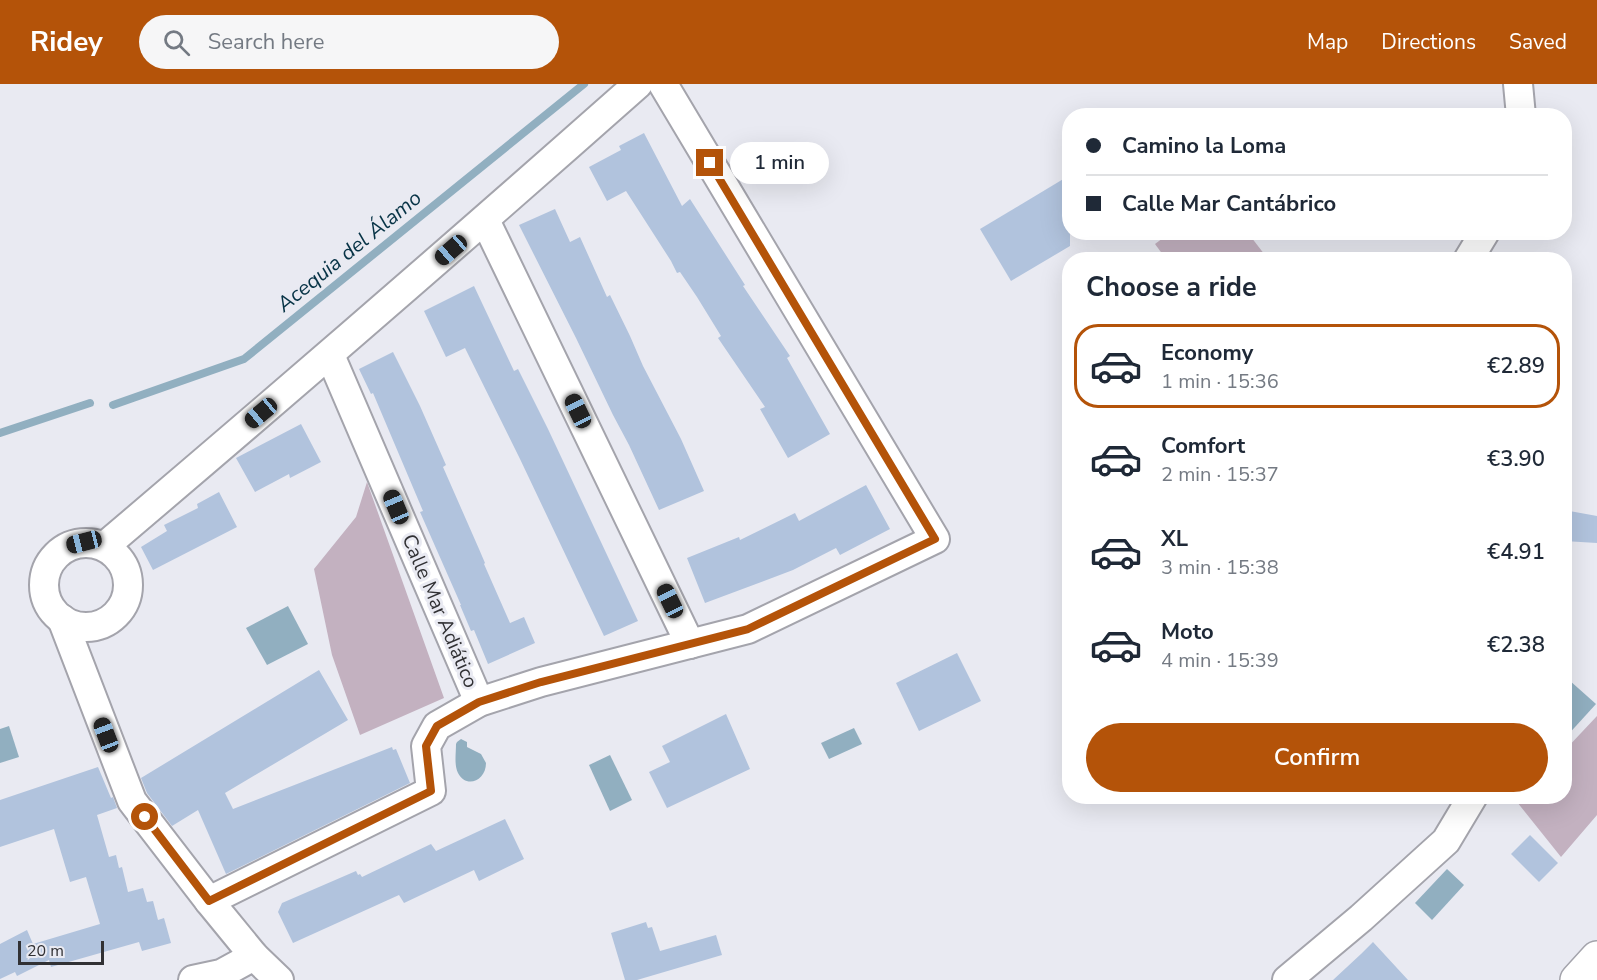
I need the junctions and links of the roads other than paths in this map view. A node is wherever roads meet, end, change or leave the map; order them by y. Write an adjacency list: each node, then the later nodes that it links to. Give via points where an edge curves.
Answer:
1 (638, 84): 5 (street)
2 (663, 84): 9 (street, via 935,539 748,629)
3 (1518, 84): 4 (street)
4 (1520, 108)
5 (485, 220): 6 (street); 9 (street)
6 (330, 355): 7 (street); 10 (street, Calle Mar Adiático)
7 (105, 546): 8 (street, via 84,542 69,546 51,560 44,588 46,599); 8 (street, via 122,560 128,574 126,600 115,616 93,627 75,626)
8 (62, 619): 12 (street, via 132,801)
9 (690, 644): 10 (street)
10 (479, 702): 12 (street, via 437,726 426,746 431,791)
11 (1468, 804): 17 (street, via 1446,841)
12 (209, 901): 13 (street)
13 (254, 956): 15 (street, via 221,974); 16 (street)
14 (1597, 958): 18 (street)
15 (193, 980)
16 (279, 980)
17 (1287, 980)
18 (1577, 980)

